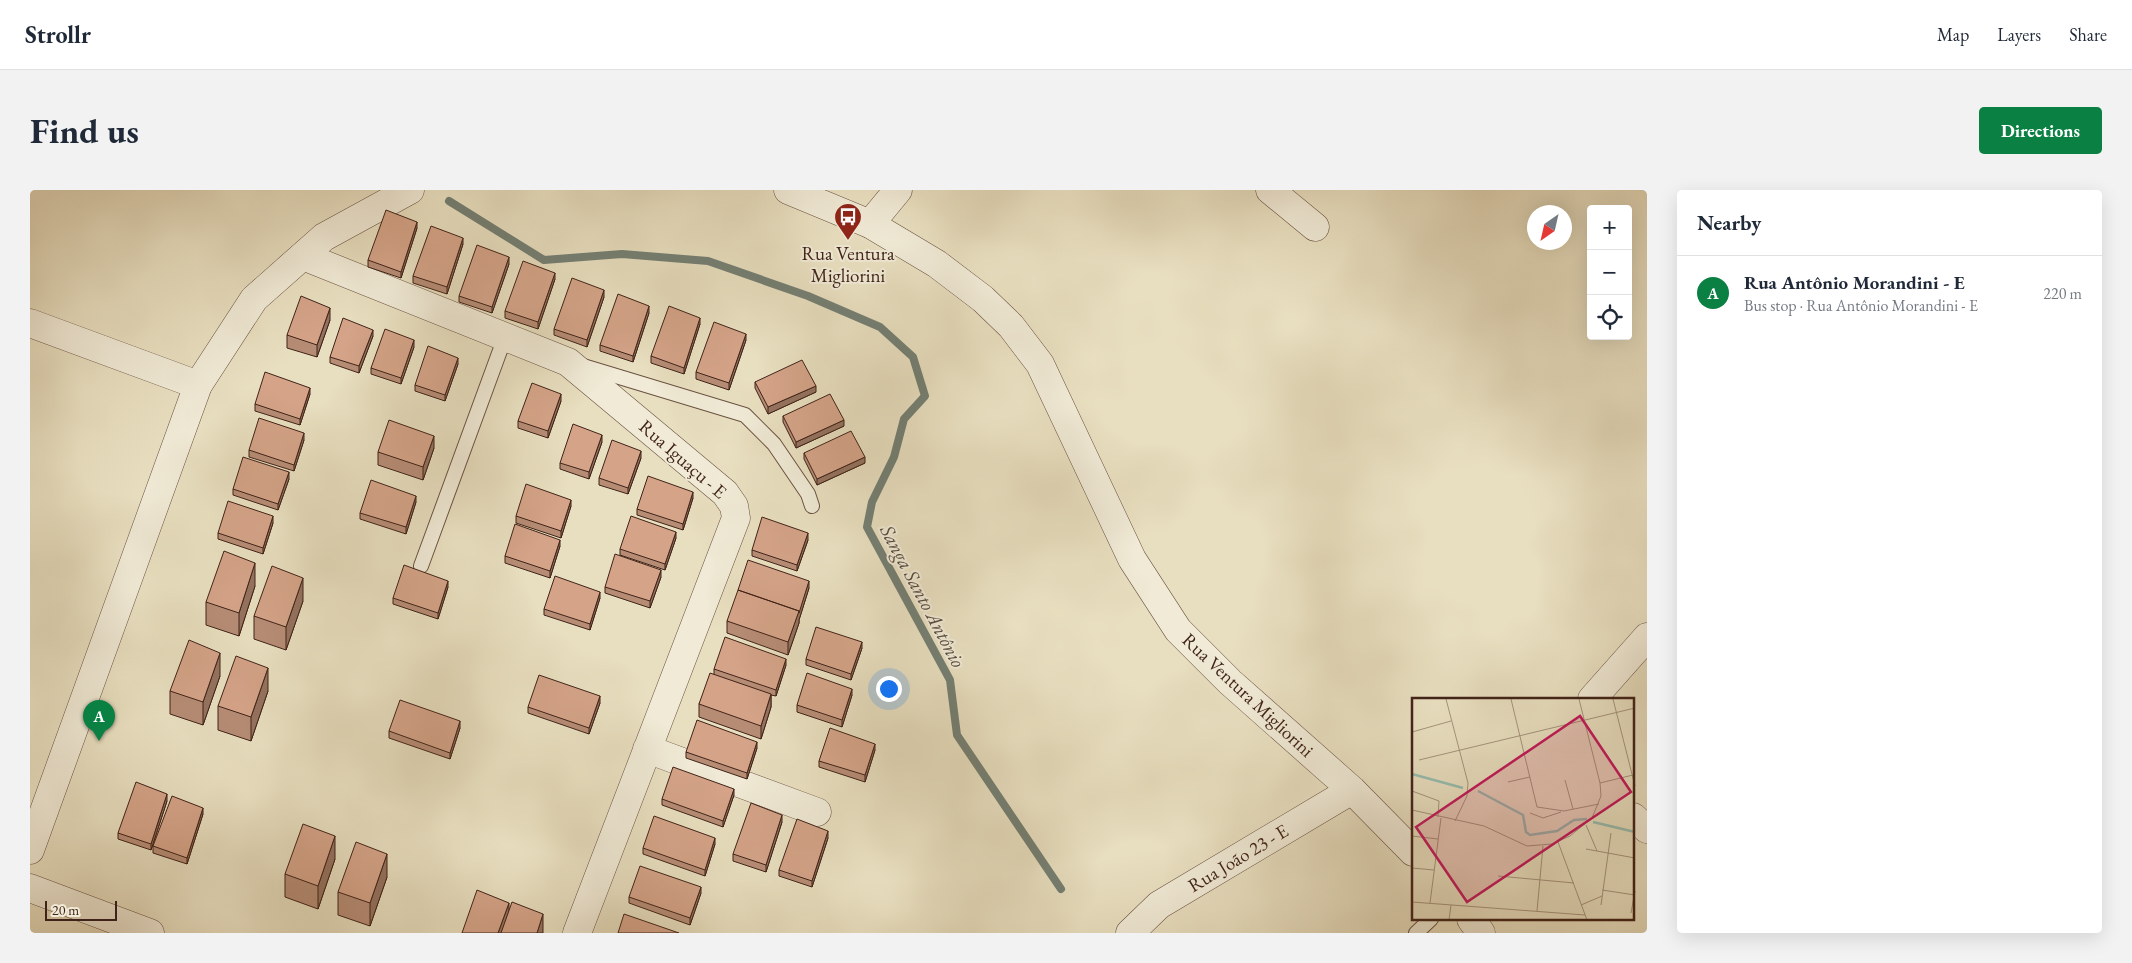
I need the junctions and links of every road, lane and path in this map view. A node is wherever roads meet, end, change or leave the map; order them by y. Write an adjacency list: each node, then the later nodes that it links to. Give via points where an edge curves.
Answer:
1 (410, 190): 7 (street, via 324,237)
2 (788, 190): 5 (street, Rua Ventura Migliorini)
3 (898, 190): 5 (street)
4 (1270, 190): 6 (street)
5 (870, 224): 17 (street, Rua Ventura Migliorini, via 944,269 983,298 1011,326 1040,364 1132,559 1178,630 1230,682)
6 (1315, 227)
7 (302, 256): 9 (street, Rua Iguaçu - E); 11 (street, via 254,299)
8 (30, 322): 11 (street)
9 (505, 337): 10 (street, Rua Iguaçu - E); 13 (lane)
10 (568, 362): 12 (lane, via 745,415 774,444 808,494); 16 (street, Rua Iguaçu - E, via 724,493 734,506 736,518)
11 (198, 385): 21 (street)
12 (812, 506)
13 (421, 566)
14 (1647, 637): 15 (street)
15 (1593, 698)
16 (647, 749): 18 (street); 27 (street, Rua Iguaçu - E)
17 (1352, 790): 22 (street, Rua Ventura Migliorini); 28 (street, Rua João 23 - E, via 1159,905)
18 (817, 812)
19 (1634, 818): 20 (street)
20 (1647, 829)
21 (30, 850)
22 (1412, 851)
23 (30, 888): 26 (street)
24 (1430, 920): 29 (lane)
25 (1472, 920): 30 (street)
26 (150, 933)
27 (577, 933)
28 (1130, 933)
29 (1416, 933)
30 (1481, 933)

